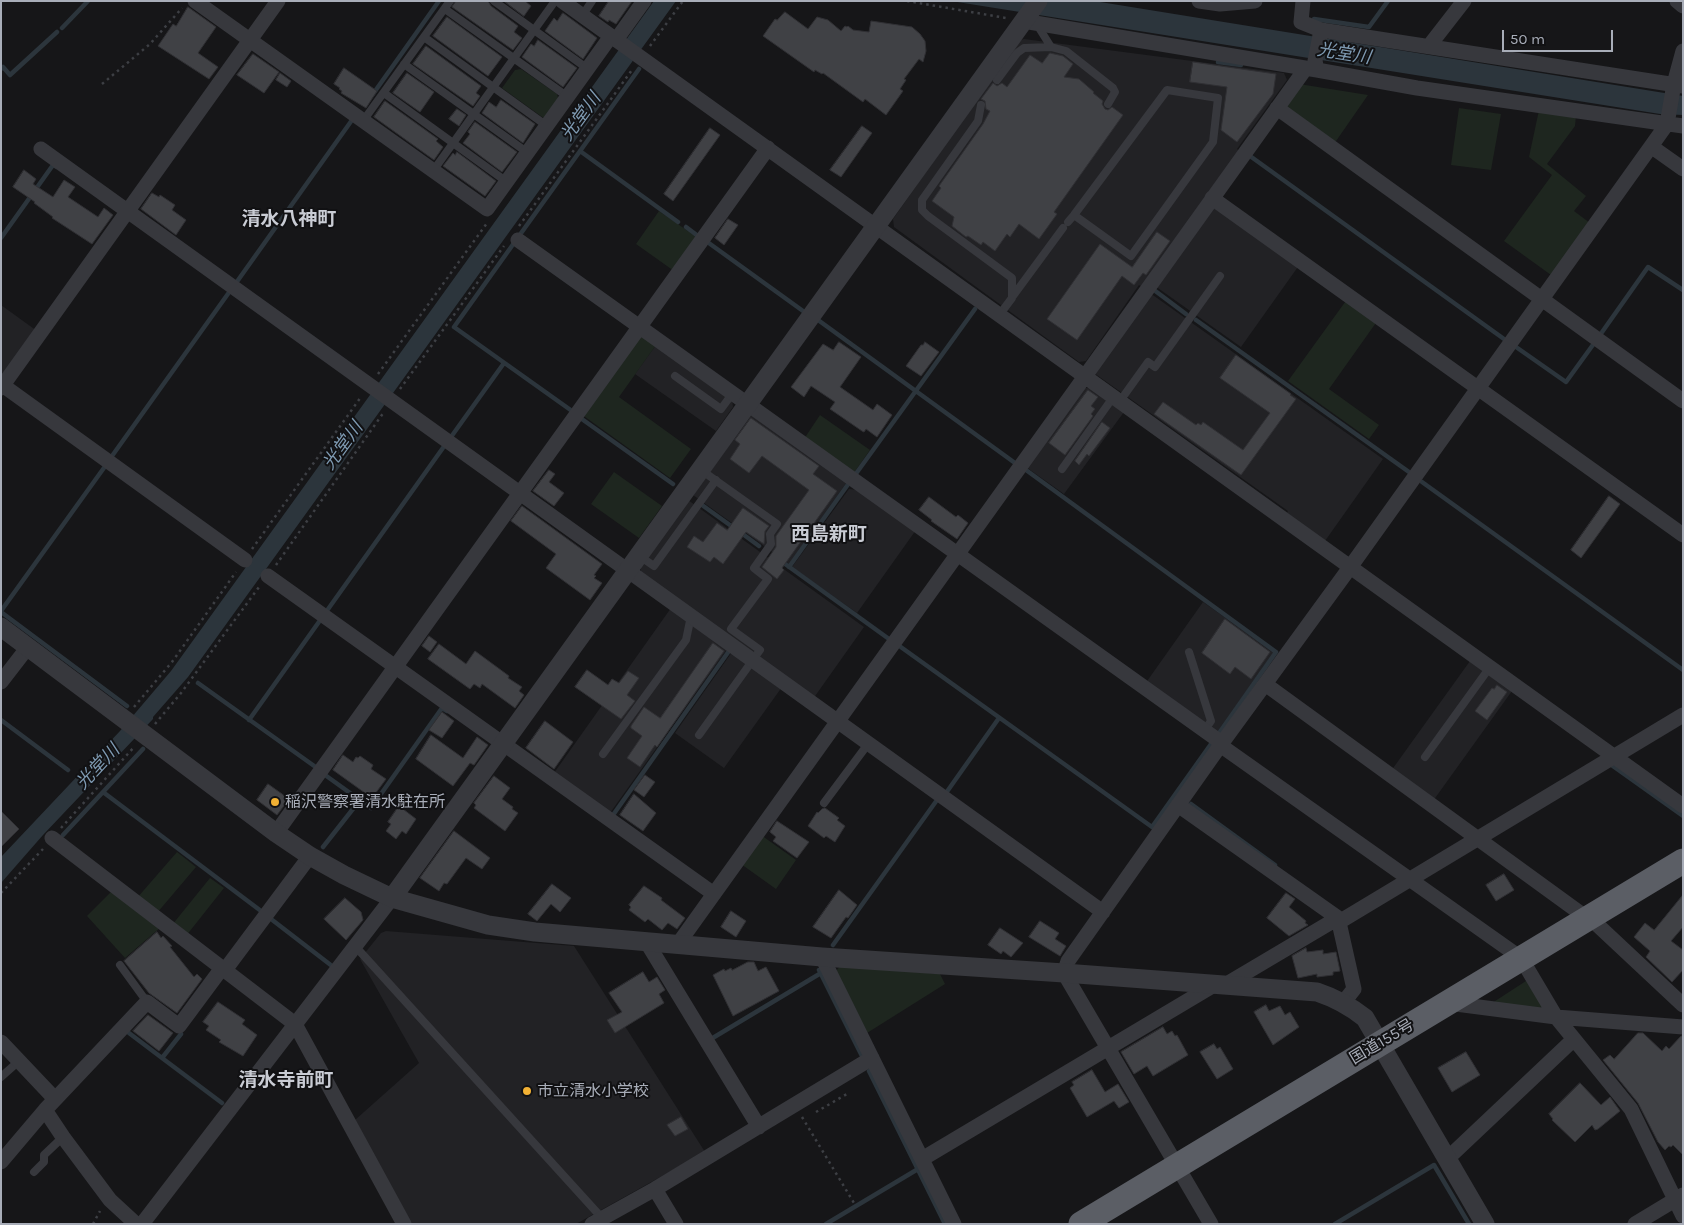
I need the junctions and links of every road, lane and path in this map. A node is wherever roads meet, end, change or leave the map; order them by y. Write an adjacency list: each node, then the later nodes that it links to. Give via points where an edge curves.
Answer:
1 (278, 1): 25 (street)
2 (450, 1): 18 (lane)
3 (494, 1): 21 (lane)
4 (555, 1): 21 (lane)
5 (562, 1): 19 (street)
6 (592, 1): 19 (lane)
7 (644, 1): 24 (street)
8 (683, 1): 30 (path)
9 (907, 1): 20 (path)
10 (1038, 1): 20 (street)
11 (1199, 1): 12 (street, via 1220,4)
12 (1256, 1)
13 (1464, 1): 26 (street)
14 (1676, 1): 17 (street)
15 (1301, 2): 22 (street, via 1301,22)
16 (188, 5): 25 (street); 35 (path, via 150,44)
17 (1683, 6)
18 (445, 8): 23 (lane); 29 (lane)
19 (582, 16): 24 (street)
20 (1029, 20): 27 (lane); 32 (street); 49 (street)
21 (534, 30): 29 (lane); 33 (lane)
22 (1321, 30): 26 (street); 32 (street)
23 (424, 37): 31 (lane); 36 (lane)
24 (614, 38): 30 (street); 33 (street)
25 (250, 41): 44 (street); 59 (street)
26 (1429, 46): 37 (street)
27 (1051, 47): 34 (lane, via 1024,48); 40 (lane, via 1066,51 1113,88 1115,92)
28 (1683, 51): 37 (street)
29 (514, 58): 36 (lane); 39 (lane)
30 (642, 58): 51 (street); 62 (path)
31 (404, 64): 38 (lane); 43 (lane)
32 (1313, 66): 42 (street); 45 (street, via 1417,88)
33 (588, 69): 39 (street)
34 (997, 80)
35 (102, 84)
36 (493, 87): 43 (lane); 46 (lane)
37 (1677, 87): 45 (street)
38 (384, 93): 44 (lane); 48 (lane)
39 (568, 97): 46 (street)
40 (1108, 104)
41 (981, 105): 49 (lane, via 978,121)
42 (1277, 108): 57 (street); 65 (street)
43 (474, 114): 48 (lane); 53 (lane)
44 (363, 121): 55 (street)
45 (1668, 122): 47 (street); 50 (street)
46 (547, 126): 53 (street)
47 (1683, 126)
48 (453, 143): 55 (lane); 56 (lane)
49 (946, 147): 61 (street); 64 (lane, via 922,200 922,210 1012,278)
50 (1652, 147): 54 (street); 65 (street)
51 (768, 148): 61 (street); 67 (street)
52 (41, 149): 59 (street)
53 (528, 153): 56 (street)
54 (1683, 169)
55 (433, 171): 58 (street)
56 (507, 182): 58 (street)
57 (1212, 198): 69 (street); 72 (street)
58 (487, 209): 71 (path, via 488,221)
59 (128, 211): 70 (street); 71 (street)
60 (1074, 214): 60 (lane, via 1167,90 1218,98 1213,142 1131,256); 64 (lane)
61 (876, 225): 66 (street); 74 (street)
62 (513, 238): 67 (street); 75 (path)
63 (1220, 276): 73 (lane, via 1155,367 1148,362)
64 (1012, 298): 66 (lane)
65 (1542, 299): 72 (street); 76 (street)
66 (1000, 314): 69 (street)
67 (639, 327): 74 (street); 80 (street)
68 (675, 376): 74 (lane, via 721,409)
69 (1085, 376): 73 (street); 82 (street)
70 (2, 382): 84 (street)
71 (370, 386): 75 (street); 84 (path)
72 (1479, 388): 81 (street); 85 (street)
73 (1117, 398): 78 (lane); 85 (street)
74 (739, 399): 77 (street); 82 (street)
75 (392, 401): 80 (street); 87 (path)
76 (1683, 401)
77 (700, 469): 79 (lane); 83 (street)
78 (1062, 469)
79 (716, 480): 83 (lane, via 654,566); 92 (lane, via 777,524 770,534 771,544 754,568 768,579 731,630 760,650)
80 (520, 494): 86 (street); 93 (street)
81 (1683, 535)
82 (957, 554): 99 (street); 100 (street)
83 (638, 555): 86 (street)
84 (245, 560): 98 (path, via 152,688)
85 (1351, 566): 94 (street); 96 (street)
86 (627, 571): 88 (street); 103 (street)
87 (268, 576): 93 (street); 102 (path, via 181,693)
88 (691, 616): 92 (street); 106 (lane, via 686,640)
89 (1, 627): 90 (street)
90 (28, 647): 95 (street); 98 (street)
91 (1189, 652): 100 (lane, via 1211,721)
92 (752, 660): 99 (street); 101 (lane)
93 (395, 667): 103 (street); 112 (street)
94 (1490, 667): 107 (lane); 108 (street)
95 (1, 682)
96 (1265, 684): 105 (street); 114 (street)
97 (1683, 715): 108 (street)
98 (122, 719): 102 (street)
99 (837, 722): 104 (street); 119 (street)
100 (1204, 731): 105 (street)
101 (698, 734)
102 (144, 735): 112 (street); 113 (path)
103 (502, 744): 119 (street); 120 (street)
104 (868, 744): 109 (lane); 121 (street)
105 (1221, 744): 110 (street); 117 (street)
106 (603, 754)
107 (1425, 757)
108 (1614, 757): 111 (street); 114 (street)
109 (824, 803)
110 (1178, 805): 121 (street); 123 (street)
111 (1683, 806)
112 (276, 833): 115 (street)
113 (52, 838): 118 (path); 130 (street)
114 (1477, 838): 117 (street); 122 (street)
115 (310, 856): 120 (street); 130 (street)
116 (1683, 861): 122 (highway, 国道155号)
117 (1410, 878): 123 (street); 128 (street)
118 (1, 894)
119 (714, 894): 125 (street)
120 (392, 898): 124 (street, via 488,925); 126 (street)
121 (1103, 912): 131 (street, via 1068,961)
122 (1588, 918): 128 (highway, 国道155号); 136 (street)
123 (1338, 920): 132 (street); 134 (street, via 1354,989)
124 (646, 942): 125 (street); 149 (street)
125 (678, 944): 127 (street)
126 (355, 946): 138 (street); 161 (lane)
127 (822, 957): 131 (street); 144 (street)
128 (1521, 958): 135 (highway, 国道155号); 137 (street)
129 (120, 965): 133 (lane)
130 (224, 969): 133 (street, via 179,1026); 138 (street)
131 (1064, 973): 132 (street); 143 (street)
132 (1220, 985): 134 (street, via 1317,992); 143 (street)
133 (147, 1002): 147 (street)
134 (1344, 1003): 142 (street, via 1364,1018)
135 (1447, 1003): 137 (street); 142 (highway, 国道155号)
136 (1683, 1005)
137 (1556, 1017): 139 (street); 140 (street)
138 (295, 1024): 164 (street); 165 (street)
139 (1683, 1027)
140 (1574, 1039): 152 (street); 157 (street, via 1631,1109)
141 (1, 1042): 145 (street)
142 (1379, 1044): 152 (street); 154 (highway, 国道155号)
143 (1108, 1048): 151 (street); 154 (street)
144 (872, 1058): 148 (street); 151 (street)
145 (19, 1061): 146 (lane); 147 (street)
146 (1, 1077)
147 (50, 1105): 150 (street); 153 (street)
148 (795, 1105): 149 (street); 158 (path)
149 (759, 1127): 156 (street)
150 (63, 1137): 155 (lane, via 44,1156 44,1162); 163 (street, via 110,1200)
151 (922, 1158): 167 (street)
152 (1447, 1160): 170 (street)
153 (1, 1162)
154 (1177, 1166): 168 (highway, 国道155号); 169 (street)
155 (34, 1172)
156 (654, 1189): 161 (street); 166 (street)
157 (1679, 1198): 160 (street); 171 (street)
158 (854, 1203)
159 (100, 1211): 162 (path)
160 (1683, 1216)
161 (597, 1221)
162 (93, 1224)
163 (136, 1224)
164 (142, 1224)
165 (404, 1224)
166 (676, 1224)
167 (954, 1224)
168 (1081, 1224)
169 (1211, 1224)
170 (1485, 1224)
171 (1635, 1224)

